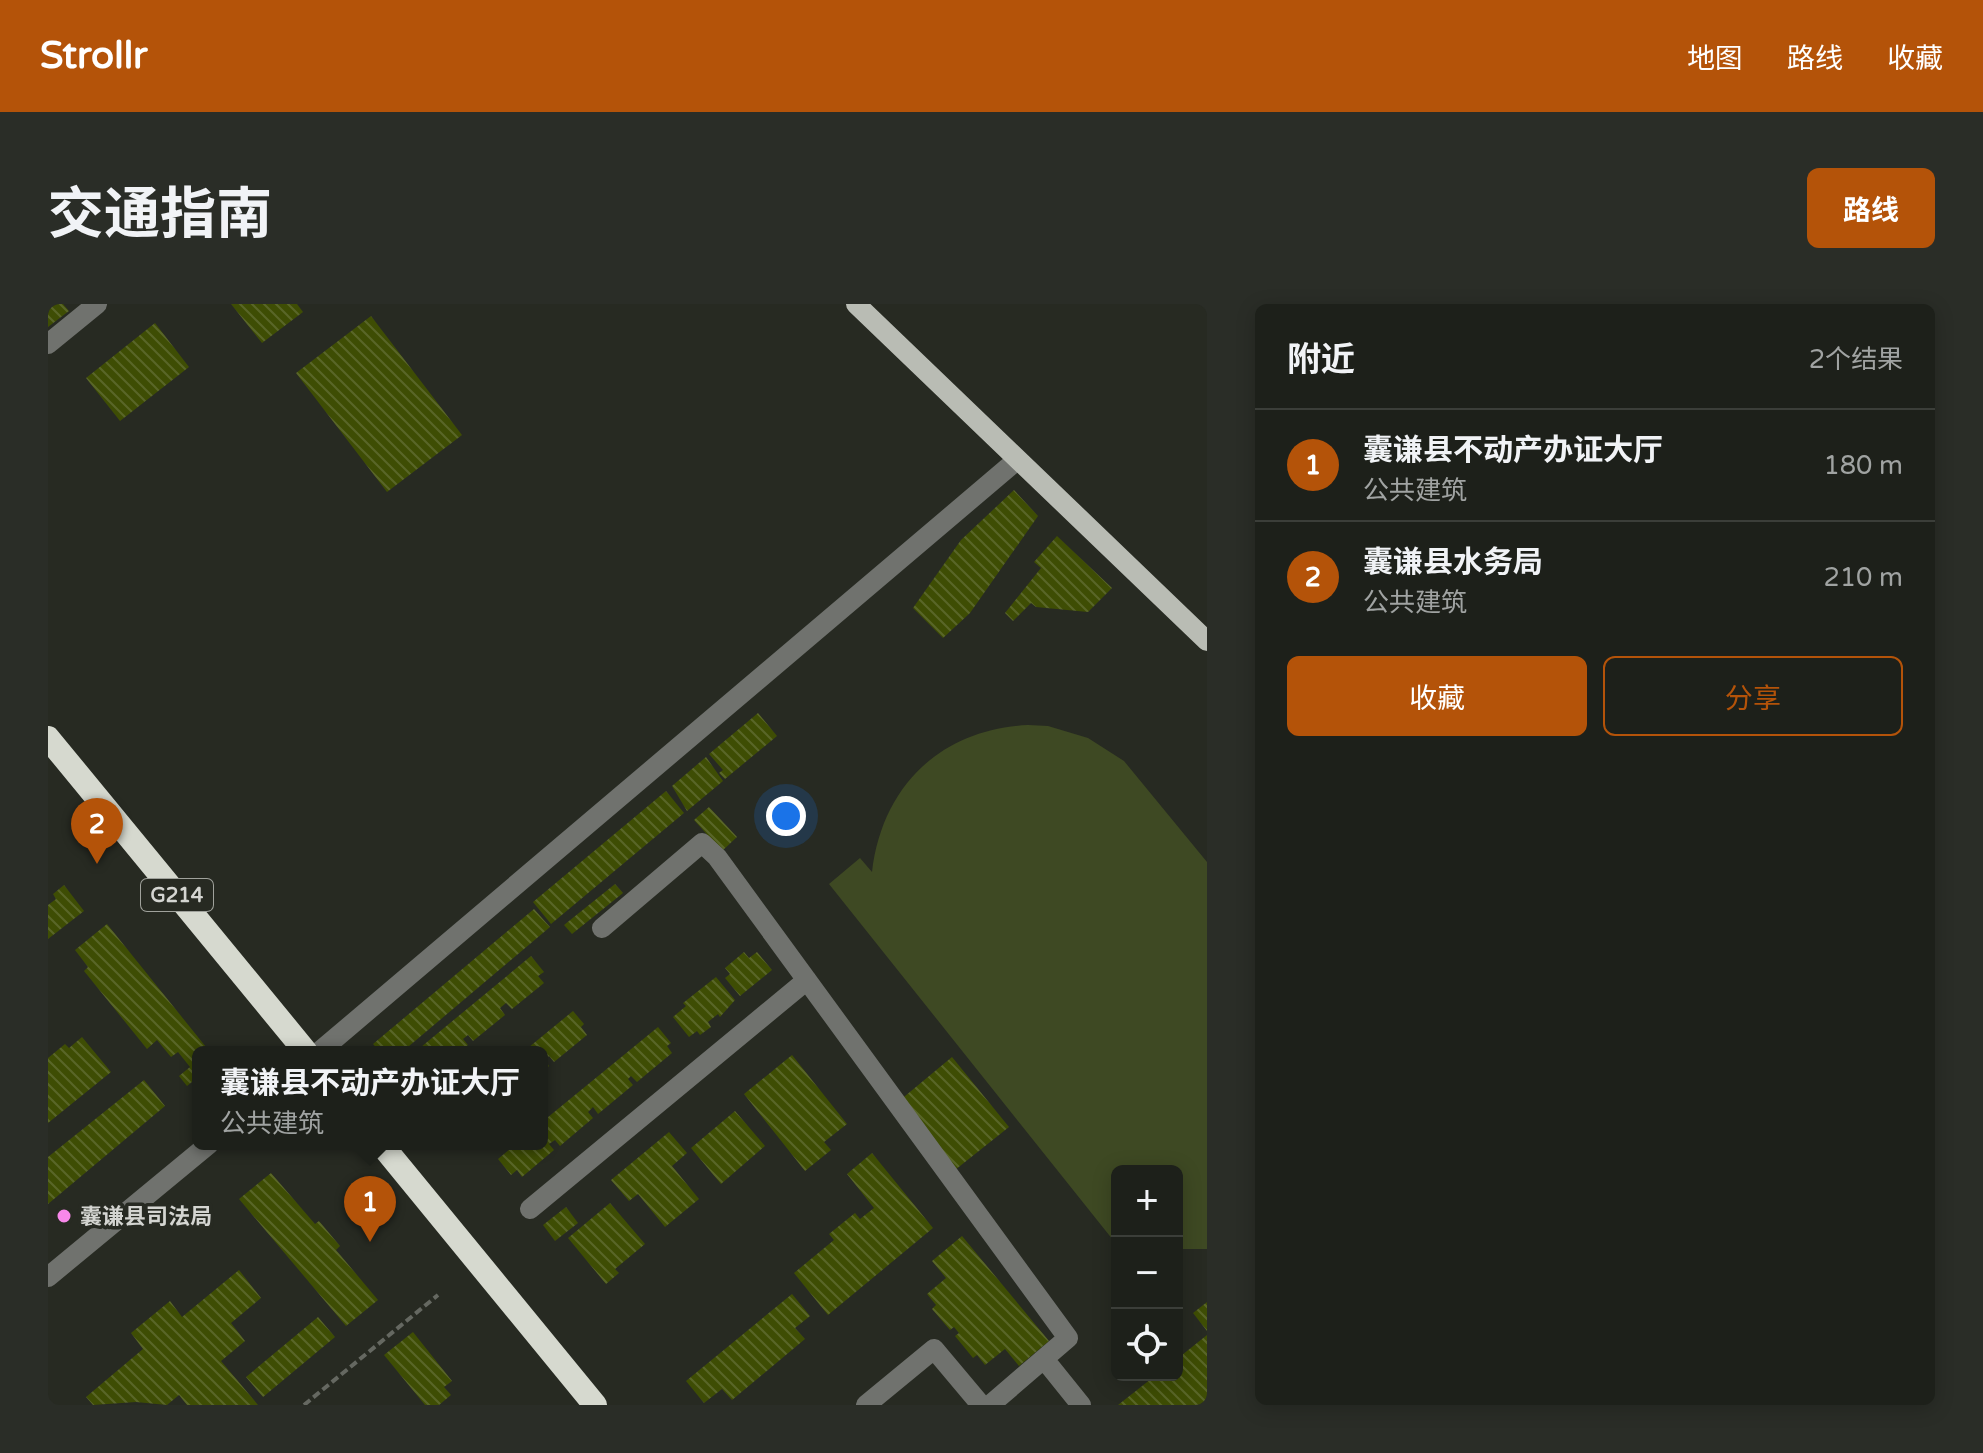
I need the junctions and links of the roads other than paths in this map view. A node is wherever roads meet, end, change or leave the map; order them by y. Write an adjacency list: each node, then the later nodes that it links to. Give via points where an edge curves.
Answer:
1 (97, 304): 3 (street)
2 (856, 304): 4 (main road)
3 (48, 344)
4 (1017, 460): 5 (main road); 10 (street)
5 (1207, 641)
6 (48, 738): 9 (highway, G214)
7 (602, 928): 8 (street, via 702,843)
8 (807, 980): 13 (street); 15 (street, via 1068,1338)
9 (301, 1046)
10 (326, 1046)
11 (202, 1150): 14 (street)
12 (386, 1150): 16 (highway)
13 (530, 1209)
14 (48, 1277)
15 (1044, 1359): 19 (street); 20 (street)
16 (595, 1405)
17 (866, 1405): 18 (street, via 934,1349)
18 (981, 1405)
19 (990, 1405)
20 (1081, 1405)

